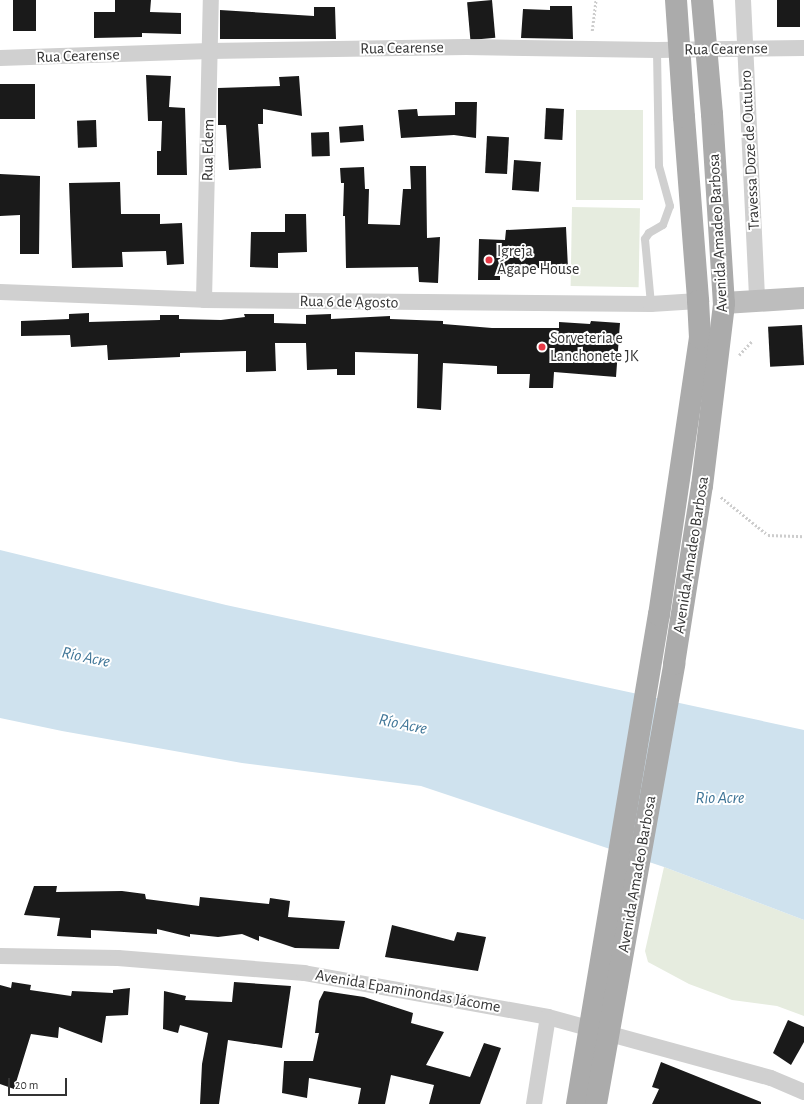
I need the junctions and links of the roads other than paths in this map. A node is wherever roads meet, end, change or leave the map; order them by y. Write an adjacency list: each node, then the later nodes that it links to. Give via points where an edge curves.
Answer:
1 (211, 0): 8 (street, Rua Edem)
2 (676, 0): 14 (main road, Avenida Amadeo Barbosa, bridge)
3 (702, 0): 15 (main road, Avenida Amadeo Barbosa, bridge)
4 (743, 0): 6 (street, Travessa Doze de Outubro)
5 (804, 48): 6 (street, Rua Cearense)
6 (745, 49): 7 (street, Rua Cearense); 13 (street, Travessa Doze de Outubro)
7 (657, 50): 8 (street, Rua Cearense, via 466,48); 16 (lane, via 659,166 670,206 663,225 649,233 645,239)
8 (210, 51): 9 (street, Rua Cearense); 12 (street, Rua Edem)
9 (0, 58)
10 (0, 292): 12 (street, Rua 6 de Agosto)
11 (804, 298): 13 (street)
12 (204, 300): 16 (street, Rua 6 de Agosto)
13 (757, 300): 15 (street)
14 (698, 301): 16 (street, Rua 6 de Agosto); 21 (main road, Avenida Amadeo Barbosa, bridge, via 700,338 660,607)
15 (724, 303): 22 (main road, Avenida Amadeo Barbosa, bridge, via 702,486 674,664)
16 (650, 304)
17 (0, 956): 18 (street, Avenida Epaminondas Jácome, via 118,958 304,973)
18 (548, 1017): 19 (street, Avenida Epaminondas Jácome, via 771,1078); 20 (street)
19 (804, 1092)
20 (534, 1104)
21 (577, 1104)
22 (596, 1104)

